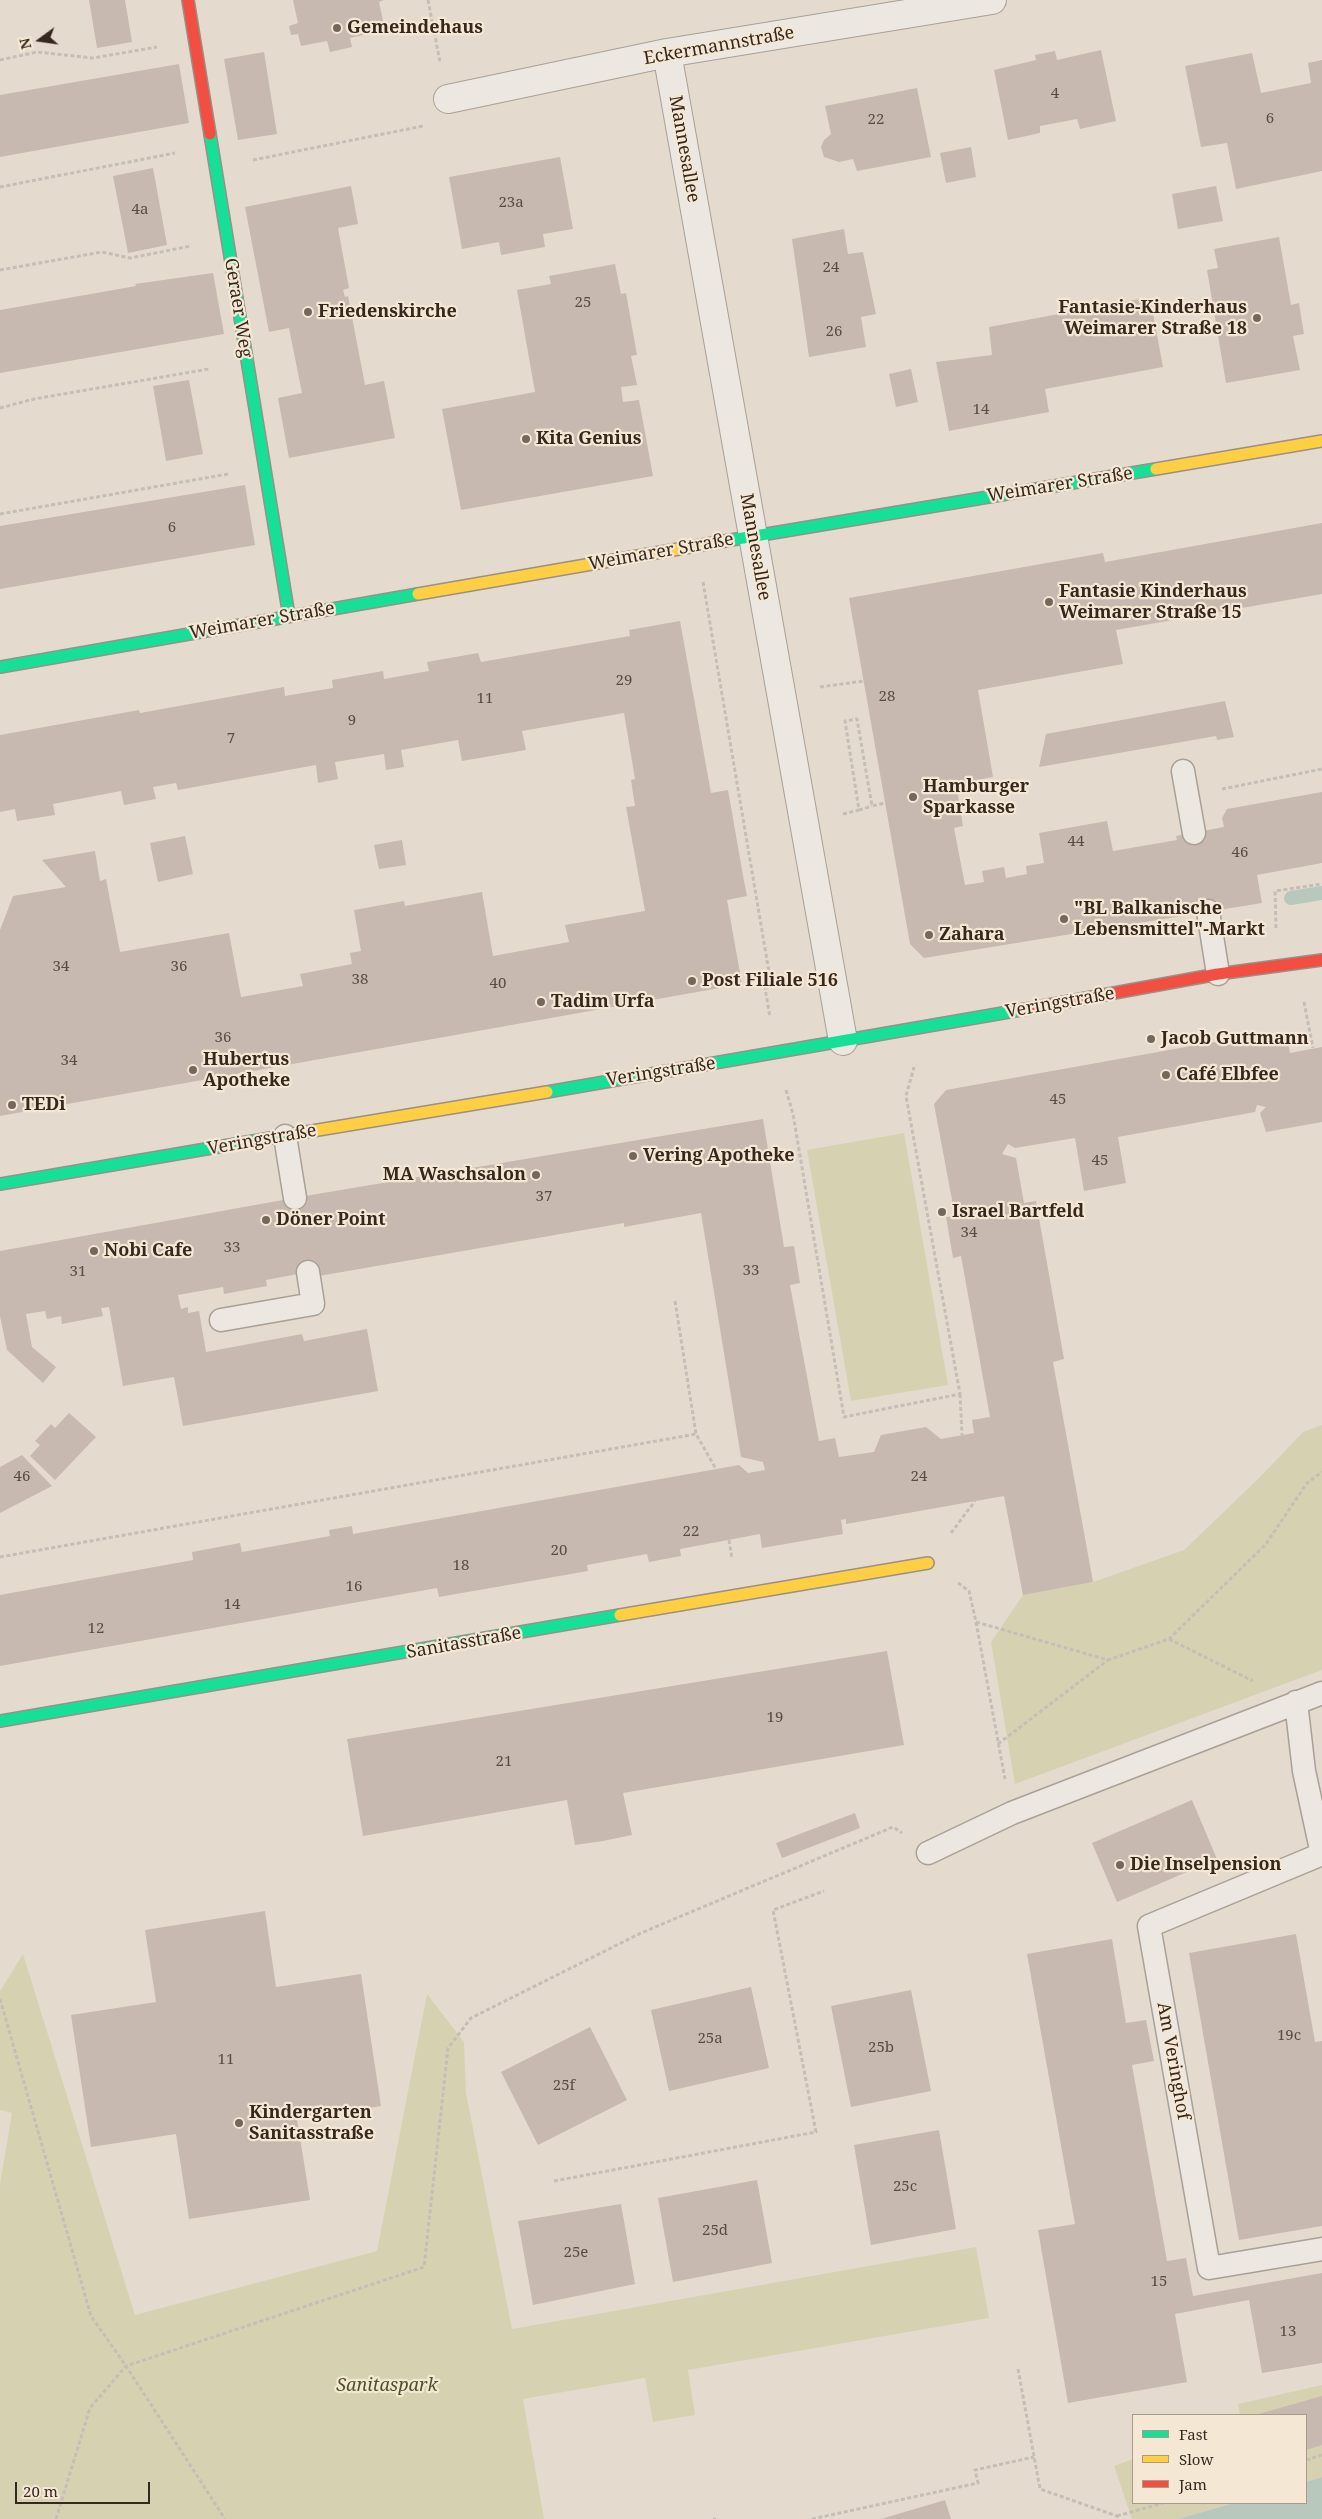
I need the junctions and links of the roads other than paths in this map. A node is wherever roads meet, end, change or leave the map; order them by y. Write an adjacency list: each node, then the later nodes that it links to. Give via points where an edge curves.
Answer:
1 (188, 0): 7 (street, Geraer Weg)
2 (992, 0): 3 (street, Eckermannstraße)
3 (667, 54): 4 (street, Eckermannstraße); 6 (street, Mannesallee)
4 (448, 99)
5 (1322, 441): 6 (street, Weimarer Straße)
6 (753, 536): 7 (street, Weimarer Straße); 14 (street, Mannesallee)
7 (288, 616): 8 (street, Weimarer Straße)
8 (0, 667)
9 (1183, 771): 10 (lane)
10 (1194, 833)
11 (1208, 911): 13 (lane)
12 (1322, 960): 13 (street, Veringstraße)
13 (1218, 974): 14 (street, Veringstraße)
14 (843, 1041): 15 (street, Veringstraße)
15 (285, 1136): 16 (street, Veringstraße); 17 (lane)
16 (0, 1184)
17 (295, 1198)
18 (308, 1272): 19 (lane, via 313,1304)
19 (221, 1320)
20 (928, 1564): 23 (street, Sanitasstraße)
21 (1322, 1693): 22 (lane)
22 (1296, 1702): 24 (lane, via 1012,1813); 25 (lane, Am Veringhof, via 1304,1771)
23 (0, 1722)
24 (928, 1853)
25 (1322, 1854): 26 (lane, Am Veringhof, via 1149,1926 1209,2268)
26 (1322, 2249)

